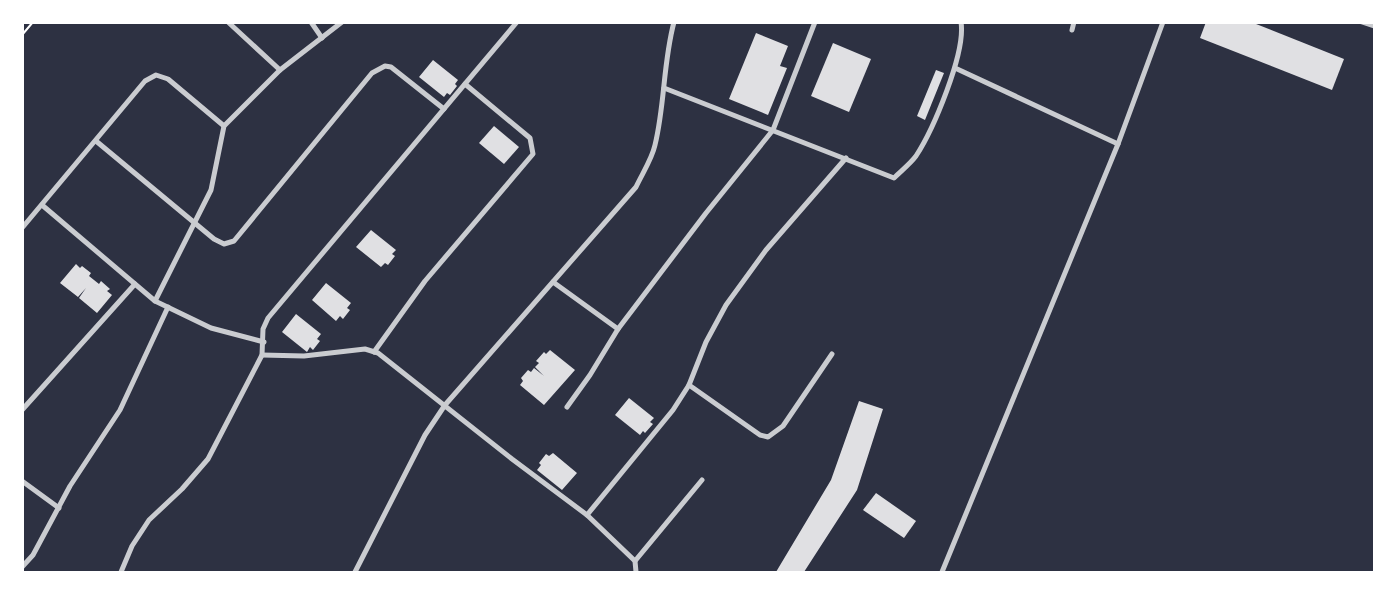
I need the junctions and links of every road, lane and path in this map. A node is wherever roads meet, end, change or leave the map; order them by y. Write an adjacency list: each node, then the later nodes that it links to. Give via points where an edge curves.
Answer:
1 (33, 22): 14 (path)
2 (228, 22): 17 (street)
3 (311, 22): 15 (street)
4 (342, 22): 15 (street)
5 (517, 22): 18 (street)
6 (674, 22): 19 (street, via 665,61)
7 (815, 22): 22 (street)
8 (962, 22): 16 (street, via 963,33)
9 (1074, 22): 13 (street)
10 (1163, 22): 24 (street)
11 (1362, 22): 12 (street)
12 (1374, 26)
13 (1072, 30)
14 (22, 35)
15 (322, 38): 17 (street)
16 (955, 68): 24 (street); 25 (street, via 915,158 894,178)
17 (280, 70): 21 (street)
18 (465, 84): 20 (street); 35 (street, via 530,138 533,154 425,281)
19 (664, 88): 22 (street); 29 (street, via 655,147 636,187)
20 (444, 109): 27 (street, via 391,67 385,66 372,73 234,241 224,244); 34 (street, via 268,318 263,329)
21 (224, 126): 23 (street, via 168,79 156,75 145,81); 27 (street, via 211,190)
22 (773, 130): 25 (street); 33 (street)
23 (96, 141): 26 (street); 27 (street)
24 (1118, 144): 51 (street)
25 (846, 158): 38 (street, via 766,250 726,305 706,342)
26 (42, 205): 28 (street); 30 (street)
27 (194, 223): 31 (street)
28 (22, 228)
29 (553, 282): 33 (street); 39 (street)
30 (135, 284): 31 (street); 41 (street)
31 (156, 301): 32 (street)
32 (168, 307): 34 (street, via 211,328); 44 (street, via 120,410)
33 (618, 329): 40 (street)
34 (264, 342): 37 (street)
35 (374, 352): 37 (street, via 365,349 304,356); 39 (street)
36 (832, 354): 38 (street, via 782,426 768,437 760,435)
37 (262, 355): 48 (street, via 208,459 149,520 132,546)
38 (689, 385): 45 (street, via 673,410)
39 (445, 405): 45 (street); 49 (street, via 425,435)
40 (567, 407)
41 (22, 410)
42 (702, 480): 46 (street)
43 (22, 481): 44 (street)
44 (59, 508): 47 (street, via 33,555)
45 (587, 515): 46 (street)
46 (635, 560): 50 (street)
47 (22, 567)
48 (121, 572)
49 (354, 572)
50 (636, 572)
51 (942, 572)

